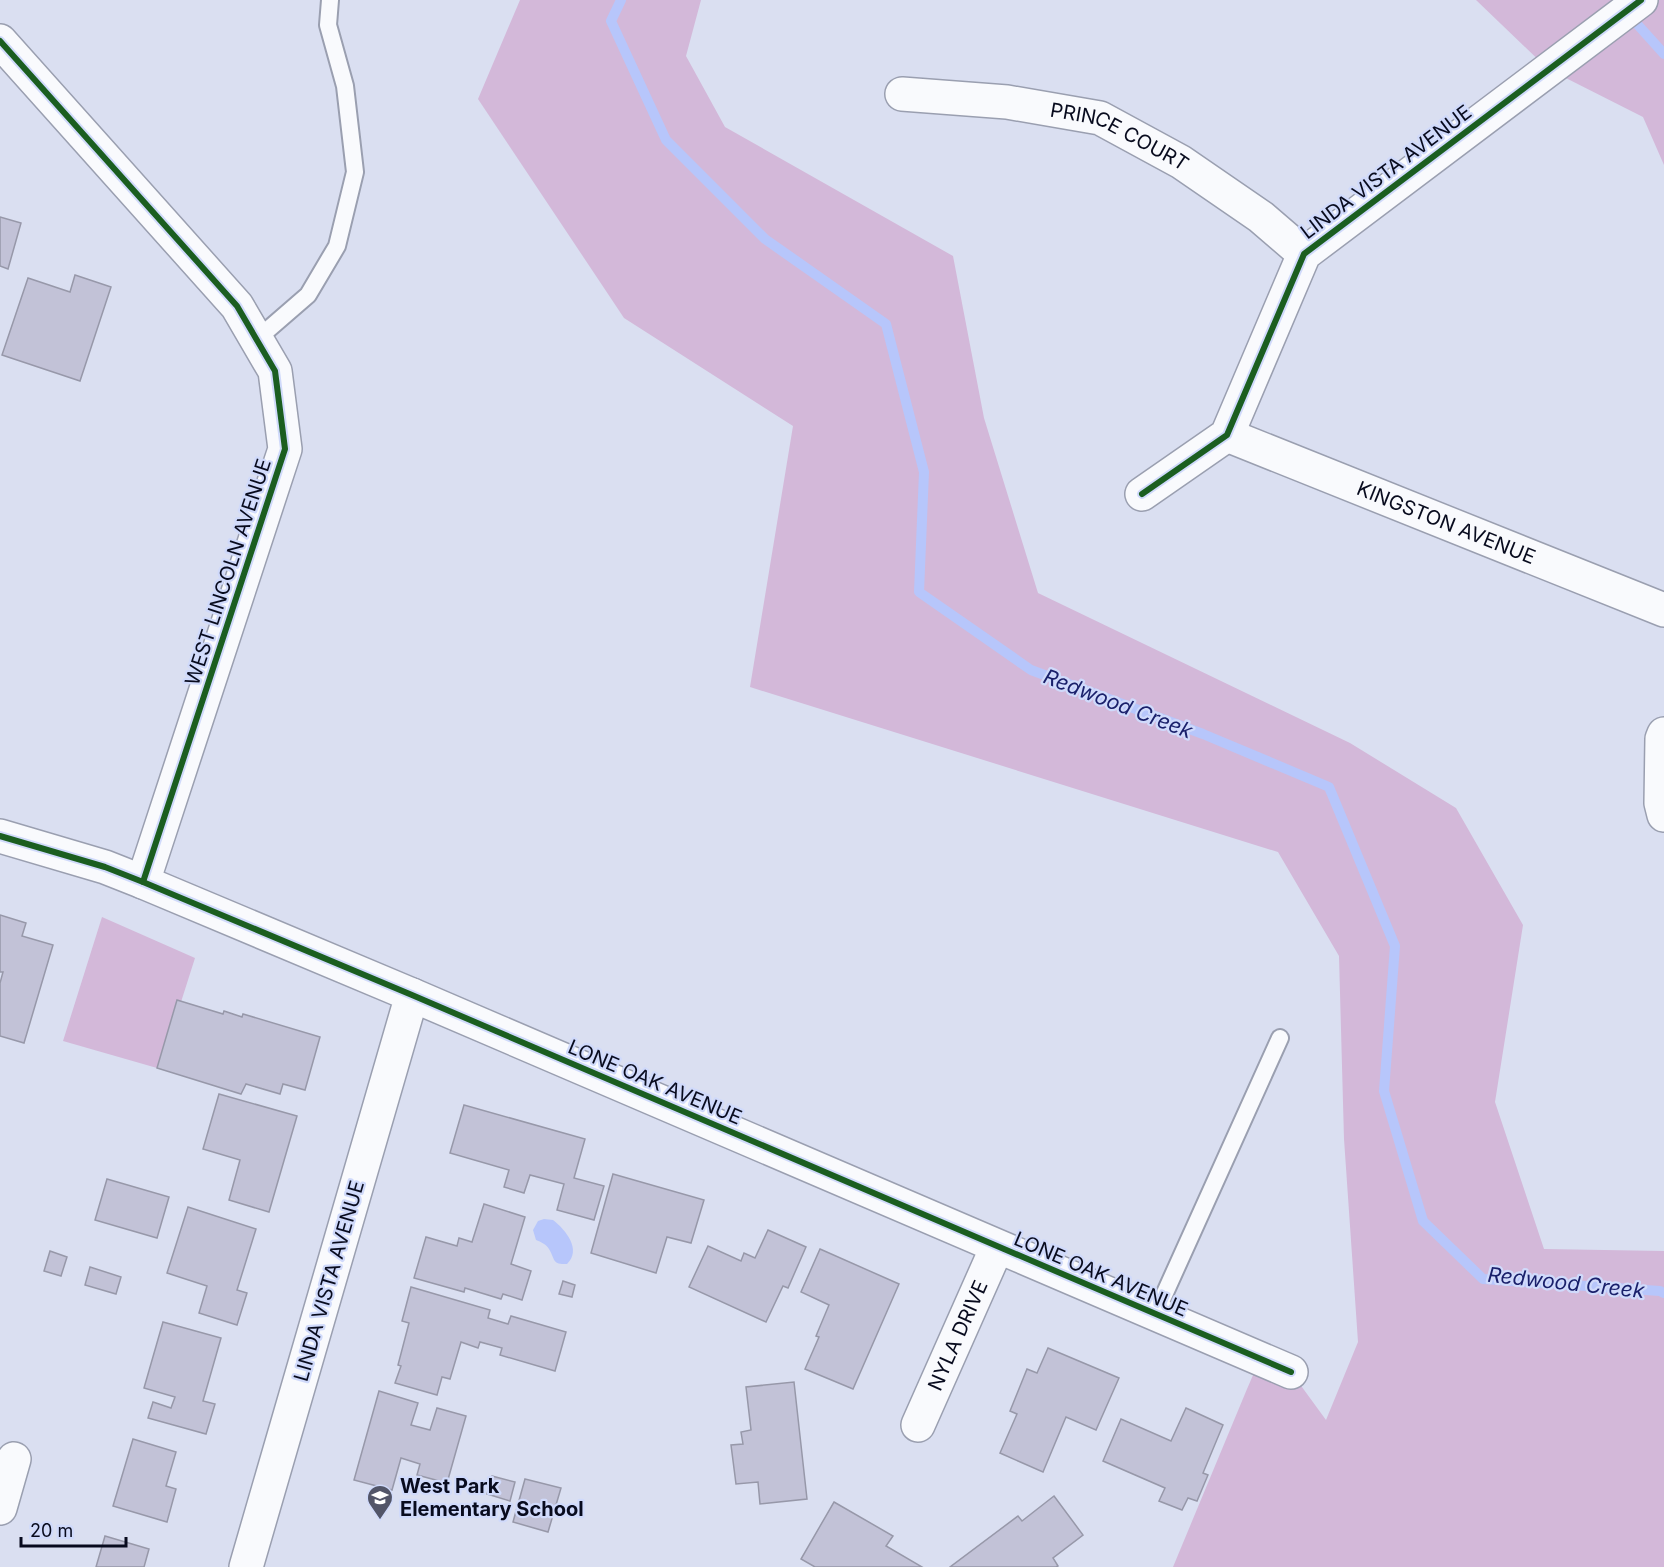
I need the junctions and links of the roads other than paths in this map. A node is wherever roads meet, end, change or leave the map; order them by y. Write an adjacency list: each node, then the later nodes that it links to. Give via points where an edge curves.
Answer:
1 (330, 0): 6 (lane, via 328,25 345,87 354,172 337,246 308,295)
2 (1641, 0): 5 (street, LINDA VISTA AVENUE)
3 (0, 41): 6 (street, WEST LINCOLN AVENUE, via 237,306)
4 (902, 94): 5 (street, PRINCE COURT, via 1007,102 1100,118 1181,162 1261,217)
5 (1304, 254): 7 (street, LINDA VISTA AVENUE)
6 (256, 340): 13 (street, WEST LINCOLN AVENUE, via 275,371 285,449)
7 (1227, 435): 8 (street); 9 (street, KINGSTON AVENUE)
8 (1142, 494)
9 (1664, 610)
10 (1664, 734): 11 (street)
11 (1664, 815)
12 (0, 836): 13 (street, LONE OAK AVENUE)
13 (143, 882): 14 (street, LONE OAK AVENUE)
14 (412, 995): 16 (street, LONE OAK AVENUE); 22 (street, LINDA VISTA AVENUE)
15 (1280, 1038): 17 (lane)
16 (997, 1247): 17 (street, LONE OAK AVENUE); 19 (street, NYLA DRIVE)
17 (1155, 1315): 18 (street, LONE OAK AVENUE)
18 (1291, 1372)
19 (918, 1425)
20 (14, 1459): 21 (street)
21 (0, 1508)
22 (246, 1567)

